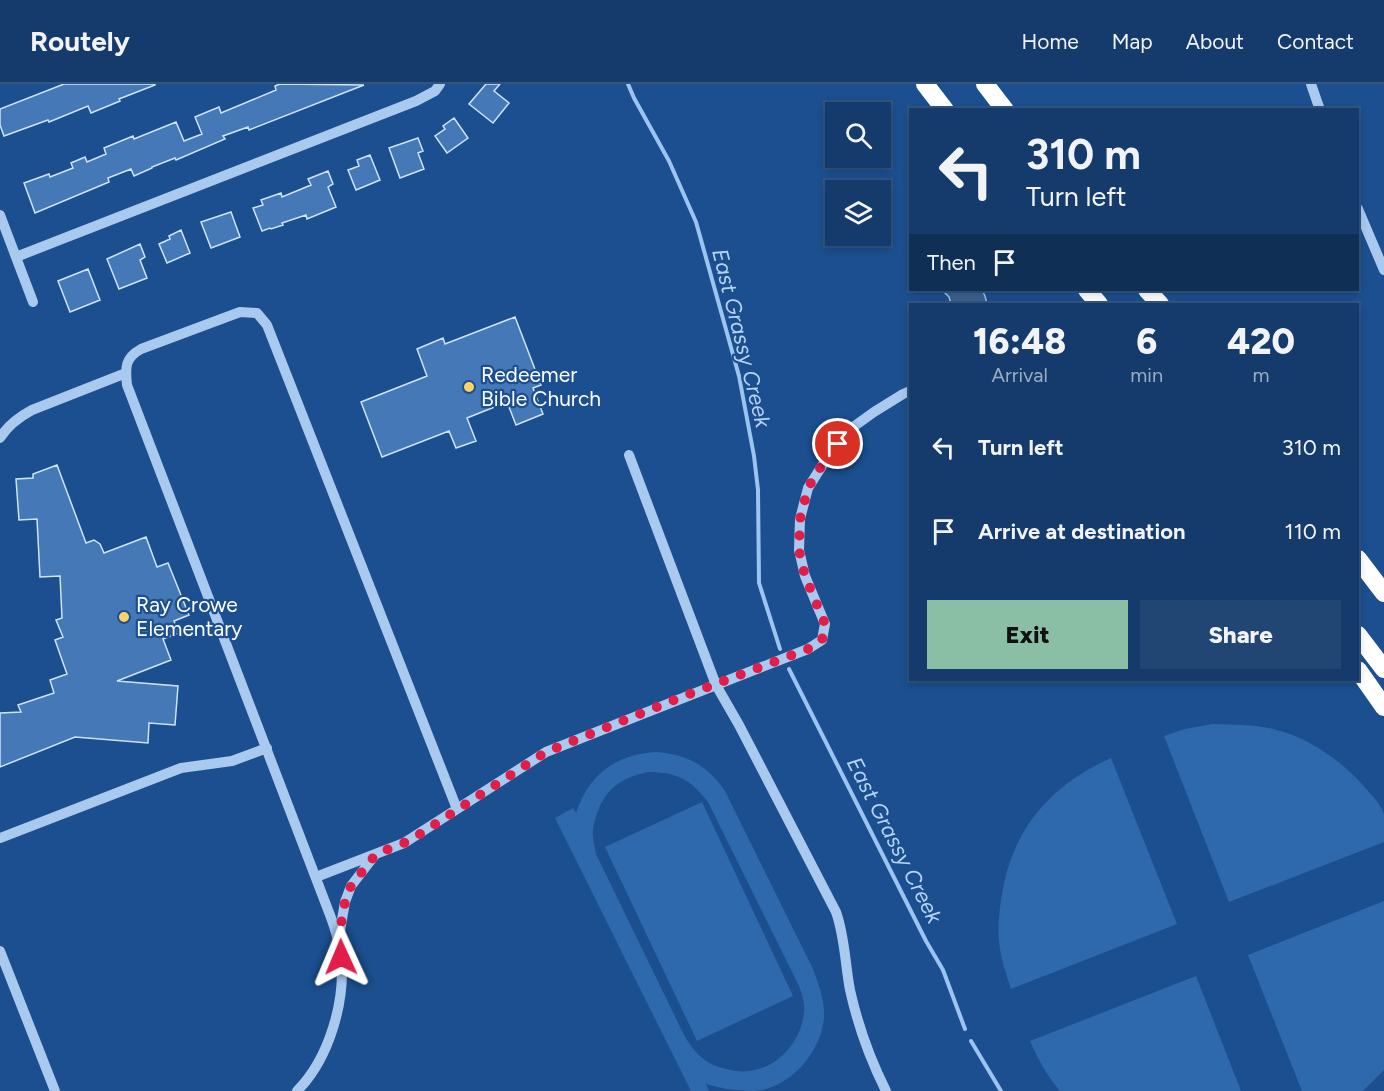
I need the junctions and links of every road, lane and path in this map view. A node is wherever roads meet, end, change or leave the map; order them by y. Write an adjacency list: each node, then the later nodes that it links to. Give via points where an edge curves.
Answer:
1 (440, 84): 10 (street, via 416,101)
2 (925, 84): 5 (highway)
3 (986, 84): 6 (highway)
4 (1311, 84): 7 (street)
5 (943, 108)
6 (1004, 108)
7 (1319, 108)
8 (1359, 211): 11 (street)
9 (0, 215): 10 (street)
10 (16, 257): 14 (street)
11 (1384, 270)
12 (1089, 291): 15 (highway)
13 (1148, 291): 16 (highway)
14 (33, 302)
15 (1098, 303)
16 (1158, 303)
17 (126, 373): 19 (street, via 32,410 17,418); 30 (street); 31 (street, via 132,354 240,312 257,313 267,325)
18 (909, 392): 28 (street, via 849,430 808,488 800,519 799,550 825,624 822,640)
19 (0, 438)
20 (629, 455): 28 (street)
21 (1359, 546): 23 (highway)
22 (1359, 560): 24 (highway)
23 (1384, 577)
24 (1384, 593)
25 (1359, 636): 26 (highway)
26 (1384, 669)
27 (1359, 671): 29 (highway)
28 (716, 685): 31 (street, via 546,752); 39 (street, via 836,912 861,1032)
29 (1384, 707)
30 (267, 748): 32 (street, via 232,761 181,768); 34 (street)
31 (458, 809): 33 (street, via 404,843)
32 (0, 838)
33 (376, 854): 34 (street); 35 (street, via 351,886)
34 (316, 877): 35 (street)
35 (338, 941): 38 (street, via 342,973 336,1014 321,1058)
36 (0, 951): 37 (street)
37 (55, 1091)
38 (297, 1091)
39 (886, 1091)

